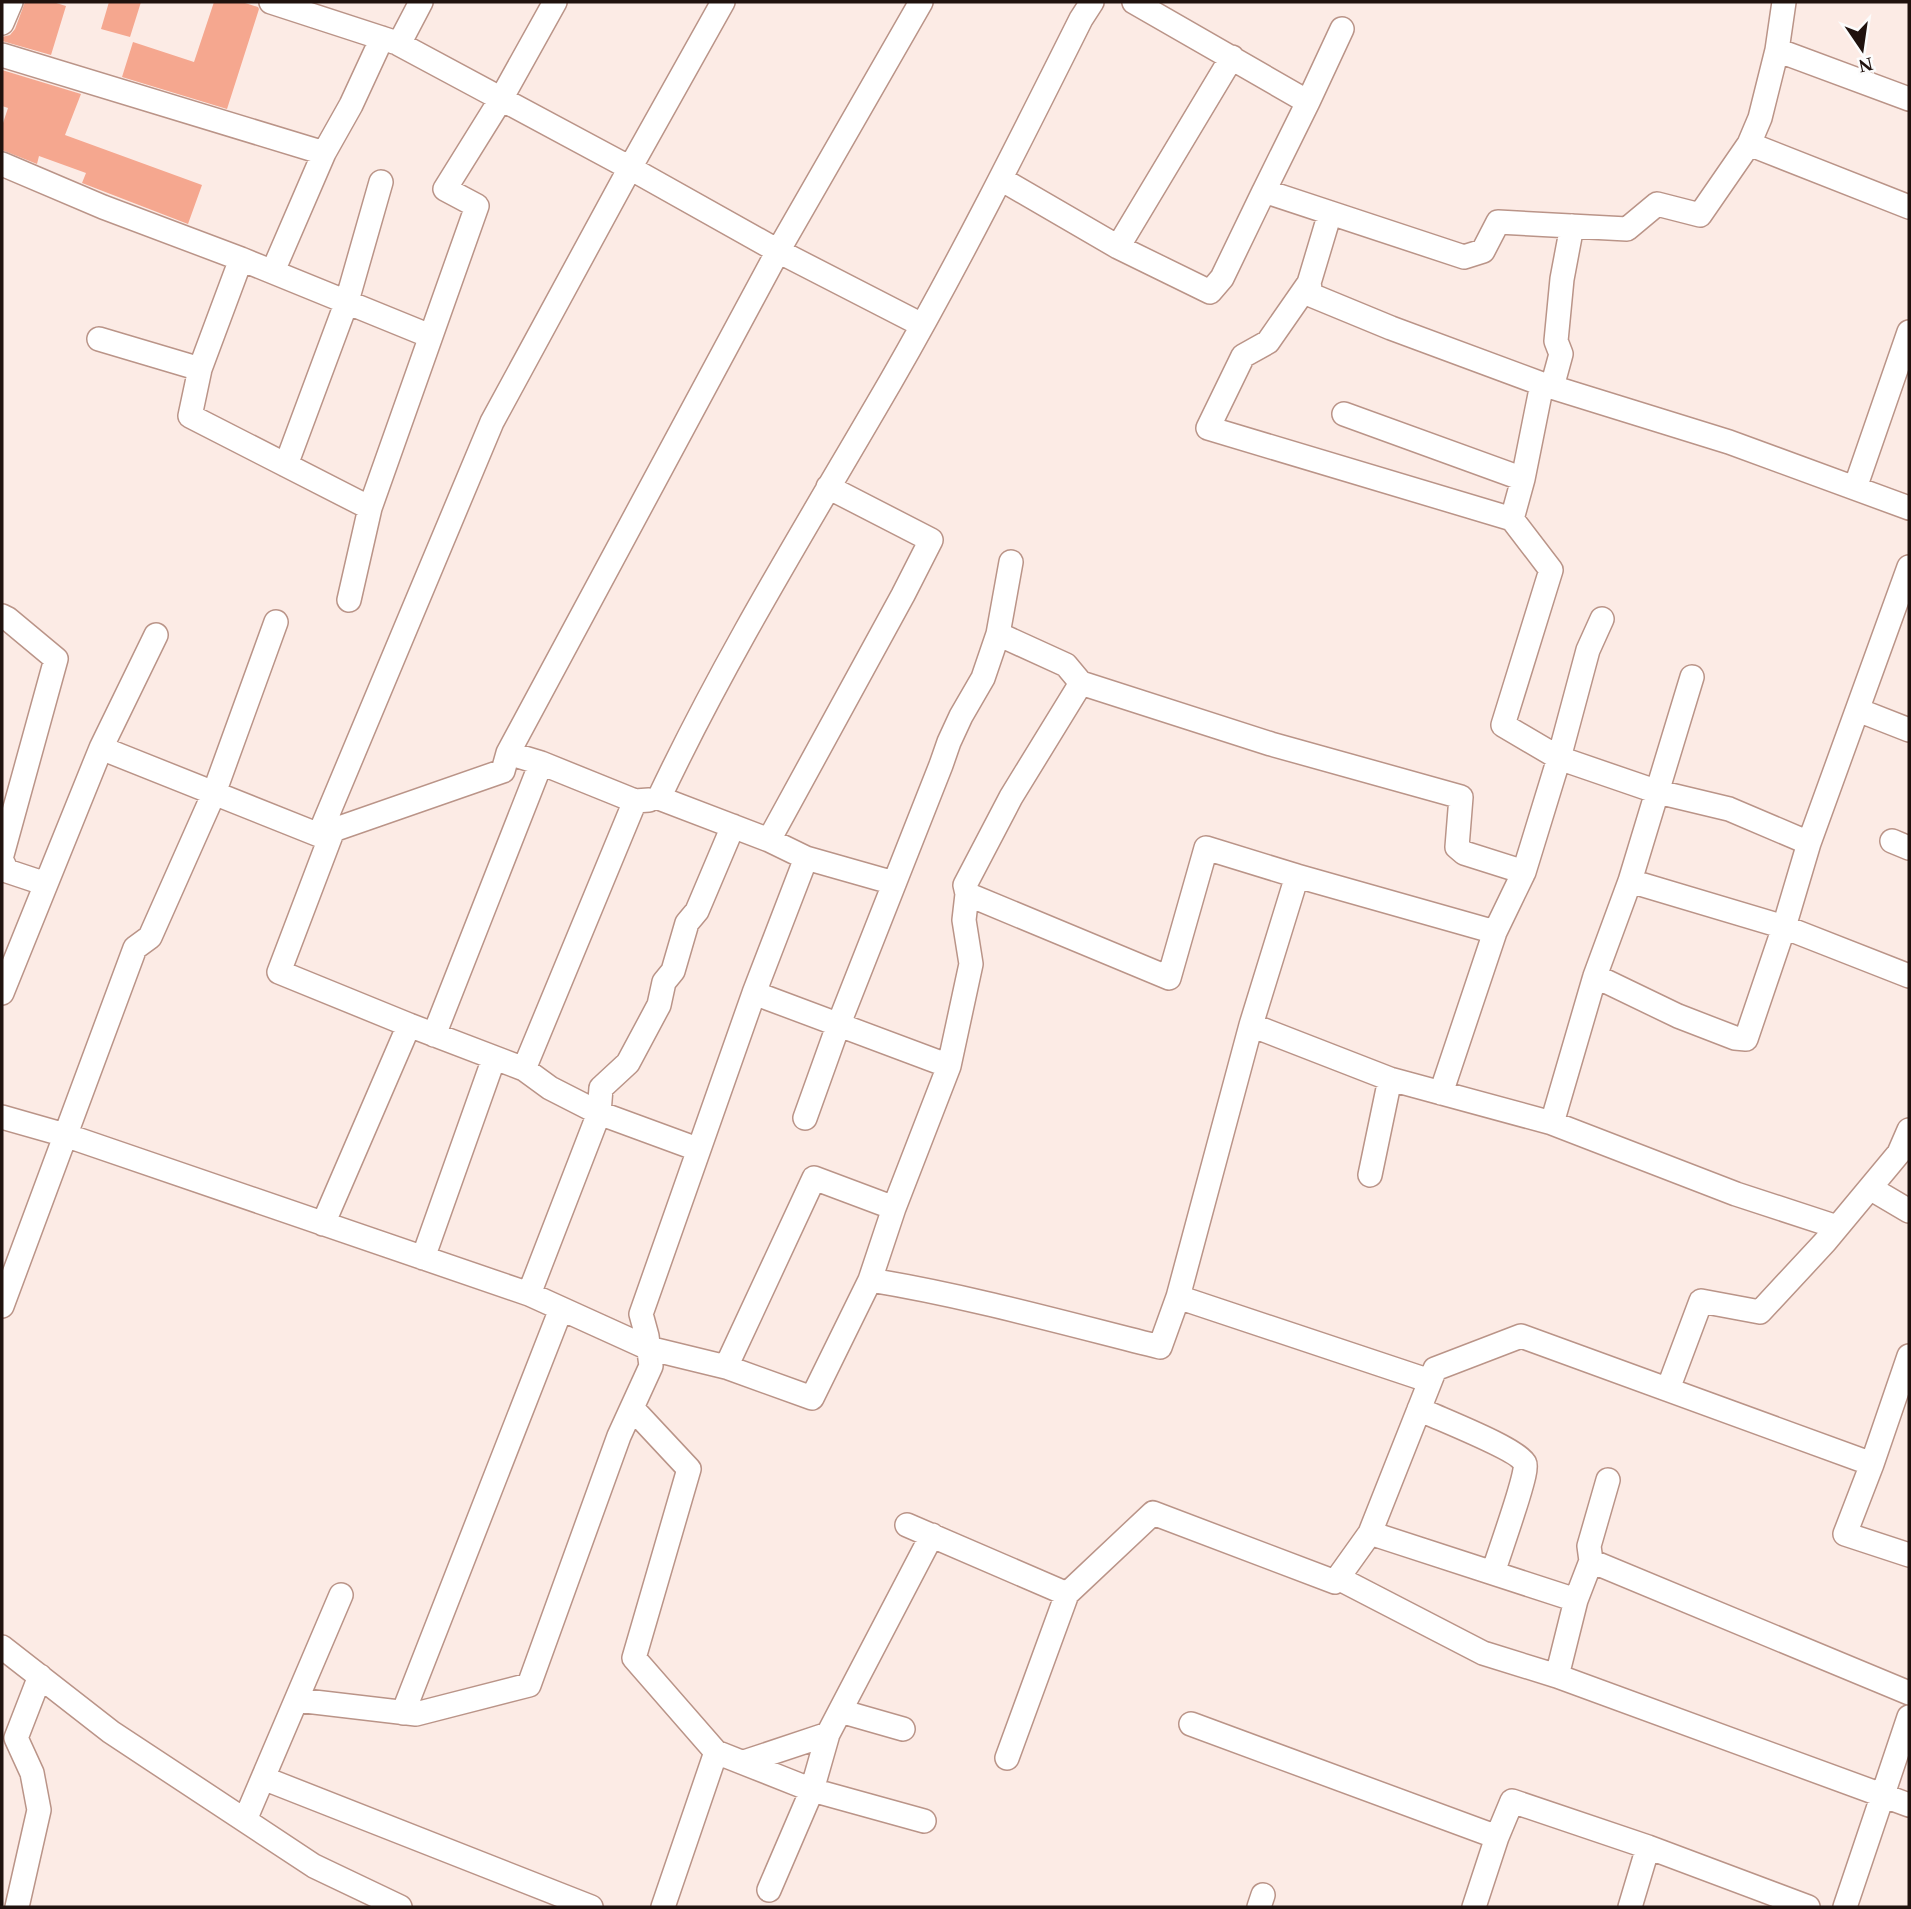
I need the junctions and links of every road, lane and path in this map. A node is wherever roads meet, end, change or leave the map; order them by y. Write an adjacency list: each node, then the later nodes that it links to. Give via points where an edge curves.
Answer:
1 (11, 2): 10 (street)
2 (274, 2): 12 (street)
3 (421, 2): 12 (street)
4 (555, 2): 16 (street)
5 (723, 2): 22 (street)
6 (921, 2): 30 (street)
7 (1092, 2): 23 (street)
8 (1134, 2): 15 (street)
9 (1784, 2): 13 (street)
10 (2, 23)
11 (1342, 29): 18 (street)
12 (390, 41): 16 (street); 20 (street)
13 (1777, 50): 17 (street); 19 (street)
14 (2, 55): 20 (street)
15 (1232, 57): 18 (street); 29 (street)
16 (501, 99): 22 (street); 37 (street, via 445,189 477,206)
17 (1909, 99)
18 (1308, 103): 25 (street)
19 (1749, 144): 26 (street); 28 (street, via 1700,215 1657,204 1628,229)
20 (324, 153): 32 (street)
21 (2, 164): 31 (street)
22 (630, 168): 30 (street); 70 (street, via 492,422)
23 (1001, 179): 29 (street); 35 (street)
24 (381, 182): 34 (street)
25 (1264, 191): 27 (street); 29 (street, via 1222,278 1210,292)
26 (1909, 207)
27 (1330, 213): 28 (street, via 1464,257 1483,251 1498,222); 33 (street)
28 (1572, 226): 40 (street, via 1556,341 1561,354)
29 (1118, 247)
30 (778, 251): 35 (street); 62 (street)
31 (241, 259): 32 (street); 39 (street)
32 (273, 271): 34 (street)
33 (1309, 283): 40 (street, via 1311,295); 48 (street, via 1268,342 1243,356 1208,428)
34 (346, 301): 37 (street); 42 (street)
35 (922, 325): 44 (street)
36 (1909, 332): 45 (street)
37 (430, 336): 46 (street)
38 (99, 339): 39 (street)
39 (200, 369): 42 (street, via 190,416)
40 (1547, 386): 43 (street); 45 (street, via 1729,442)
41 (1343, 414): 43 (street)
42 (286, 465): 46 (street)
43 (1523, 479): 48 (street)
44 (828, 487): 67 (street); 71 (street, via 931,540)
45 (1855, 488): 47 (street)
46 (370, 508): 51 (street)
47 (1909, 508)
48 (1512, 519): 63 (street, via 1551,570 1503,725)
49 (1011, 562): 55 (street)
50 (1909, 567): 59 (street)
51 (349, 600)
52 (2, 617): 73 (street, via 56,659)
53 (1602, 619): 63 (street, via 1588,650)
54 (276, 622): 66 (street)
55 (998, 634): 58 (street, via 1066,665); 79 (street, via 983,678 948,742)
56 (156, 635): 61 (street)
57 (1692, 677): 65 (street)
58 (1081, 683): 76 (street, via 1271,744 1461,797 1457,847); 81 (street, via 1011,797 965,885)
59 (1858, 710): 60 (street); 72 (street)
60 (1909, 730)
61 (101, 748): 66 (street); 80 (street)
62 (508, 753): 64 (street); 70 (street, via 503,771)
63 (1559, 758): 65 (street); 76 (street)
64 (541, 763): 68 (street); 91 (street)
65 (1658, 792): 72 (street, via 1729,809); 78 (street)
66 (214, 793): 70 (street); 102 (street, via 150,937 135,948)
67 (659, 798): 68 (street); 69 (street)
68 (635, 802): 94 (street)
69 (733, 826): 71 (street); 97 (street, via 697,911 687,923 659,1005 628,1063 601,1088)
70 (326, 833): 88 (street, via 279,972)
71 (769, 840): 74 (street)
72 (1810, 843): 82 (street)
73 (2, 855)
74 (806, 858): 79 (street); 87 (street)
75 (2, 861): 80 (street, via 7,871)
76 (1524, 872): 83 (street)
77 (1297, 876): 81 (street, via 1206,848 1168,978); 83 (street); 89 (street)
78 (1630, 881): 82 (street); 84 (street)
79 (894, 883): 90 (street)
80 (46, 884): 86 (street)
81 (967, 894): 93 (street, via 964,920 971,964)
82 (1784, 927): 84 (street, via 1746,1039 1678,1016); 85 (street)
83 (1495, 932): 96 (street)
84 (1594, 976): 100 (street)
85 (1909, 976)
86 (2, 993)
87 (754, 993): 90 (street); 103 (street)
88 (409, 1025): 91 (street); 108 (street)
89 (1251, 1025): 95 (street); 113 (street)
90 (838, 1026): 93 (street); 99 (street)
91 (434, 1035): 92 (street)
92 (494, 1058): 94 (street); 110 (street)
93 (949, 1066): 106 (street)
94 (524, 1069): 97 (street)
95 (1390, 1079): 96 (street); 104 (street)
96 (1441, 1093): 100 (street)
97 (599, 1113): 103 (street); 112 (street)
98 (2, 1117): 102 (street)
99 (804, 1118)
100 (1552, 1123): 109 (street, via 1736,1194)
101 (1909, 1130): 105 (street, via 1899,1153)
102 (65, 1135): 108 (street); 114 (street)
103 (697, 1149): 116 (street, via 640,1314)
104 (1370, 1175)
105 (1870, 1188): 107 (street); 109 (street)
106 (894, 1208): 111 (street); 118 (street, via 814,1178)
107 (1909, 1211)
108 (323, 1224): 110 (street)
109 (1838, 1227): 120 (street, via 1760,1312 1701,1301)
110 (423, 1258): 112 (street)
111 (870, 1280): 113 (street, via 1160,1347); 118 (street, via 812,1398)
112 (529, 1294): 115 (street)
113 (1178, 1297): 119 (street)
114 (2, 1306)
115 (561, 1308): 116 (street); 141 (street)
116 (648, 1348): 118 (street); 121 (street, via 651,1366)
117 (1909, 1356): 123 (street)
118 (726, 1367)
119 (1430, 1381): 120 (street, via 1435,1369 1521,1336); 122 (street)
120 (1668, 1389): 123 (street)
121 (632, 1408): 141 (street, via 529,1685 416,1714); 146 (street, via 689,1469 634,1658)
122 (1419, 1409): 126 (street); 130 (street, via 1511,1451 1525,1462)
123 (1872, 1464): 128 (street, via 1845,1534)
124 (1608, 1480): 129 (street, via 1589,1546)
125 (907, 1525): 127 (street)
126 (1370, 1533): 130 (street); 131 (street)
127 (932, 1535): 132 (street); 140 (street)
128 (1909, 1556)
129 (1591, 1561): 134 (street); 138 (street)
130 (1493, 1573): 134 (street)
131 (1338, 1578): 132 (street, via 1335,1582 1153,1513); 137 (street, via 1483,1653)
132 (1067, 1594): 147 (street)
133 (341, 1595): 139 (street)
134 (1576, 1600): 137 (street)
135 (2, 1647): 136 (street)
136 (40, 1676): 153 (street, via 111,1732); 158 (street, via 16,1738 32,1773 39,1810)
137 (1556, 1676): 151 (street)
138 (1909, 1693)
139 (297, 1700): 141 (street); 149 (street)
140 (841, 1711): 144 (street); 145 (street)
141 (403, 1713)
142 (1909, 1717): 151 (street)
143 (1191, 1724): 155 (street)
144 (903, 1729)
145 (828, 1734): 148 (street); 150 (street)
146 (716, 1752): 148 (street); 161 (street)
147 (1007, 1758)
148 (744, 1762): 150 (street)
149 (263, 1778): 153 (street); 160 (street)
150 (812, 1790): 154 (street); 157 (street)
151 (1883, 1795): 152 (street); 165 (street)
152 (1909, 1805)
153 (245, 1820): 159 (street, via 314,1866)
154 (924, 1821)
155 (1497, 1837): 156 (street, via 1512,1801); 162 (street)
156 (1648, 1847): 163 (street); 164 (street)
157 (769, 1890)
158 (18, 1907)
159 (400, 1907)
160 (591, 1907)
161 (663, 1907)
162 (1474, 1907)
163 (1630, 1907)
164 (1808, 1907)
165 (1845, 1907)

